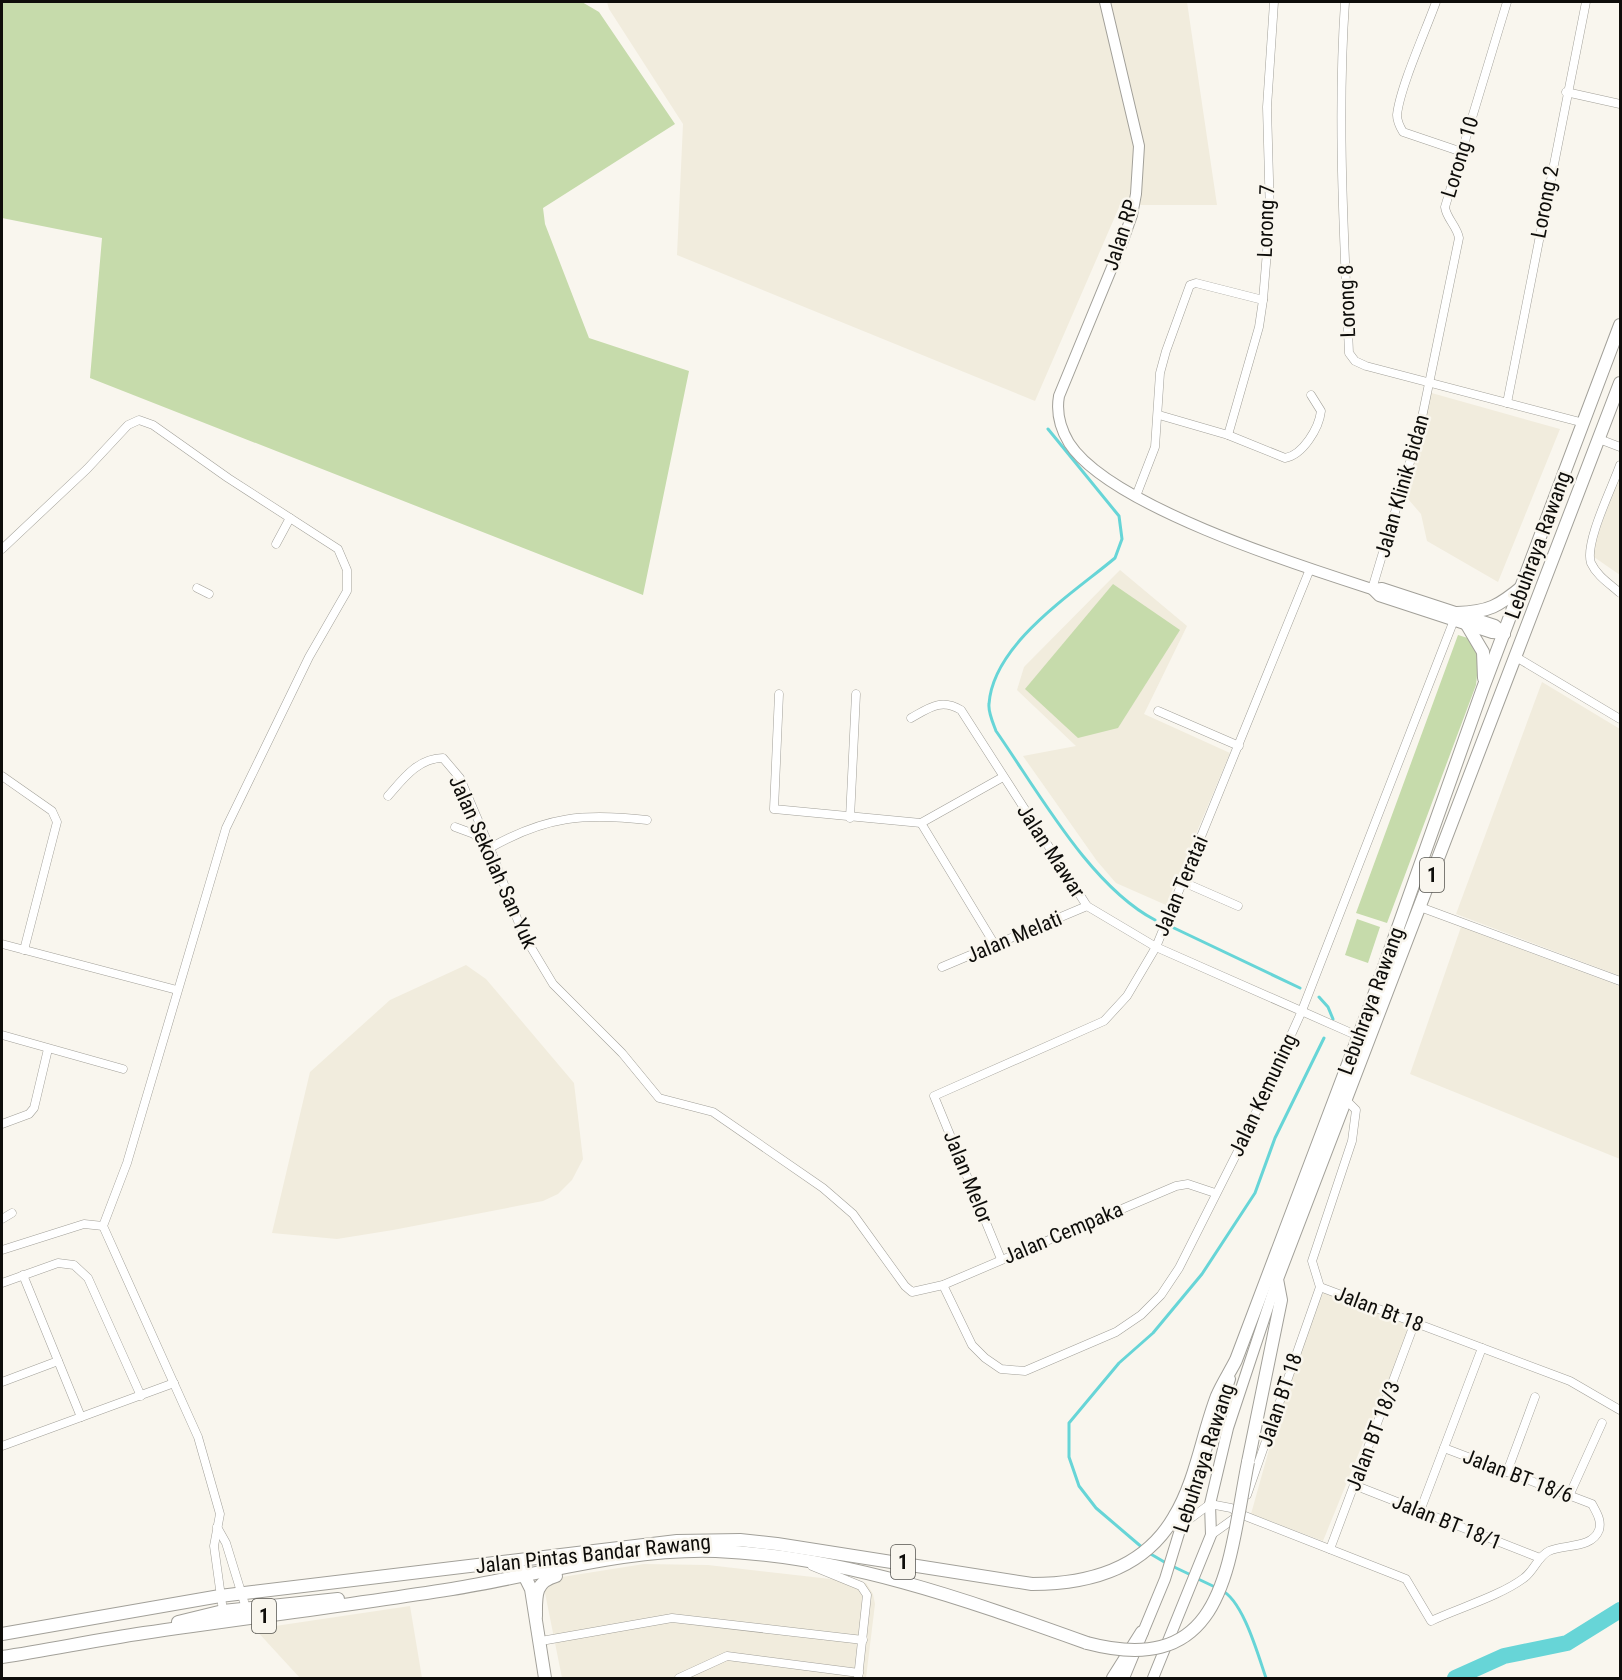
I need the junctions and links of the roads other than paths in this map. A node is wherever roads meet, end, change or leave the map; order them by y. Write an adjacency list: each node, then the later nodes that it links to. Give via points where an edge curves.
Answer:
1 (1105, 2): 23 (street, Jalan RP, via 1138,146 1136,194 1122,243 1056,411 1070,444 1082,458)
2 (1274, 2): 10 (street, Lorong 7, via 1267,98 1270,215)
3 (1345, 2): 12 (street, Lorong 8, via 1341,52 1349,353 1366,366)
4 (1436, 2): 9 (street, via 1397,115 1404,132)
5 (1507, 2): 9 (street, Lorong 10)
6 (1586, 2): 7 (street, Lorong 2)
7 (1566, 92): 8 (street); 16 (street, Lorong 2)
8 (1620, 104)
9 (1462, 152): 12 (street, Lorong 10, via 1444,207 1459,238)
10 (1263, 300): 17 (street, via 1196,283 1190,285 1163,362); 19 (street, Lorong 7)
11 (1620, 325): 18 (main road, Lebuhraya Rawang / 1)
12 (1430, 382): 16 (street, Lorong 8); 30 (street, Jalan Klinik Bidan)
13 (1620, 383): 15 (main road, Lebuhraya Rawang / 1)
14 (1311, 395): 19 (street, via 1321,411 1320,418 1301,450 1293,456 1285,458)
15 (1618, 398): 20 (main road, Lebuhraya Rawang / 1)
16 (1507, 403): 18 (street, Lorong 8)
17 (1159, 415): 19 (street); 23 (street, via 1155,447)
18 (1584, 423): 28 (main road, Lebuhraya Rawang / 1)
19 (1228, 435)
20 (1599, 439): 21 (street); 34 (main road, Lebuhraya Rawang / 1)
21 (1620, 447)
22 (1620, 465): 31 (street, via 1591,543 1590,561 1598,574)
23 (1136, 496): 27 (street, via 1204,528)
24 (290, 518): 25 (street); 26 (street, via 153,425 138,420 128,425 87,470); 64 (street, via 338,549 347,570 347,591 309,657 226,828)
25 (276, 544)
26 (2, 549)
27 (1310, 569): 30 (street); 45 (street, Jalan Teratai)
28 (1524, 585): 33 (main road, via 1497,607); 36 (main road, Lebuhraya Rawang / 1)
29 (197, 588): 32 (street)
30 (1372, 589): 33 (street, via 1382,588)
31 (1620, 592)
32 (209, 594)
33 (1456, 616): 35 (street); 36 (street, via 1495,625); 65 (street, Jalan Kemuning)
34 (1528, 624): 36 (main road, via 1515,636); 37 (main road, Lebuhraya Rawang / 1)
35 (1467, 625): 36 (street); 39 (main road, via 1483,652)
36 (1505, 634): 38 (main road); 39 (main road, Lebuhraya Rawang / 1)
37 (1516, 657): 38 (main road, Lebuhraya Rawang / 1); 44 (street)
38 (1510, 672): 57 (main road, Lebuhraya Rawang / 1)
39 (1483, 688): 67 (main road, Lebuhraya Rawang / 1)
40 (779, 694): 49 (street, via 774,809)
41 (856, 694): 49 (street)
42 (1158, 711): 45 (street)
43 (911, 718): 47 (street, Jalan Mawar, via 938,703 961,710)
44 (1620, 719)
45 (1239, 746): 54 (street, Jalan Teratai)
46 (2, 776): 61 (street, via 52,811 57,822)
47 (1003, 777): 51 (street); 55 (street, Jalan Mawar)
48 (388, 796): 53 (street, Jalan Sekolah San Yuk, via 411,770 432,758 443,758 460,778)
49 (850, 818): 51 (street)
50 (647, 820): 53 (street, via 606,815 571,817 535,827)
51 (921, 823): 59 (street)
52 (454, 827): 53 (street, via 474,834)
53 (492, 851): 84 (street, Jalan Sekolah San Yuk, via 522,934 553,984 622,1053 659,1098 713,1112 823,1188 853,1214)
54 (1183, 882): 56 (street); 60 (street, Jalan Teratai)
55 (1087, 906): 59 (street, Jalan Melati); 60 (street, Jalan Mawar)
56 (1238, 906)
57 (1420, 906): 63 (street); 71 (main road, Lebuhraya Rawang / 1)
58 (2, 944): 61 (street)
59 (995, 945): 62 (street, Jalan Melati)
60 (1156, 946): 65 (street, Jalan Mawar); 70 (street, Jalan Teratai, via 1127,996 1104,1021)
61 (24, 950): 64 (street)
62 (942, 967)
63 (1620, 981)
64 (177, 990): 76 (street, via 126,1163)
65 (1301, 1013): 67 (street, Jalan Mawar); 73 (street, Jalan Kemuning)
66 (2, 1035): 68 (street)
67 (1358, 1036): 87 (main road, Lebuhraya Rawang / 1)
68 (48, 1049): 69 (street); 72 (street, via 34,1108 30,1114)
69 (123, 1069)
70 (934, 1095): 78 (street, Jalan Melor)
71 (1346, 1100): 80 (main road, Lebuhraya Rawang / 1); 83 (street, Jalan Bt 18, via 1356,1110 1352,1141 1311,1261)
72 (2, 1124)
73 (1215, 1193): 78 (street, Jalan Cempaka, via 1188,1184 1176,1186); 82 (street, Jalan Kemuning, via 1179,1268 1161,1295 1116,1332 1046,1364 1025,1371 1000,1369 985,1358 958,1321)
74 (12, 1213): 75 (street)
75 (2, 1219)
76 (103, 1226): 77 (street, via 84,1224); 90 (street)
77 (2, 1250)
78 (1001, 1259): 82 (street, Jalan Cempaka)
79 (23, 1275): 81 (street); 88 (street); 91 (street, via 58,1263 74,1265 88,1278)
80 (1277, 1280): 101 (street, Lebuhraya Rawang, via 1228,1428); 110 (main road, Jalan Pintas Bandar Rawang / 1, bridge, via 1281,1300 1222,1585 1206,1618 1177,1641 1140,1651 1114,1650 919,1587 848,1568)
81 (2, 1282)
82 (943, 1285): 84 (street, Jalan Cempaka)
83 (1320, 1287): 85 (street, Jalan Bt 18); 103 (street, Jalan BT 18)
84 (912, 1292)
85 (1415, 1322): 86 (street, Jalan Bt 18); 99 (street, Jalan BT 18/3)
86 (1482, 1348): 93 (street, Jalan Bt 18, via 1570,1381); 97 (street)
87 (1236, 1360): 104 (street, Lebuhraya Rawang); 111 (main road, Jalan Pintas Bandar Rawang / 1, via 1217,1395 1179,1508 1161,1536 1125,1564 1072,1584 1032,1584 777,1544 710,1540)
88 (58, 1361): 89 (street); 94 (street)
89 (2, 1382)
90 (174, 1383): 91 (street); 105 (street, via 198,1437 220,1514)
91 (141, 1396): 94 (street)
92 (1534, 1397): 98 (street)
93 (1620, 1410)
94 (81, 1417): 96 (street)
95 (1602, 1423): 100 (street)
96 (2, 1446)
97 (1444, 1448): 98 (street, Jalan BT 18/6); 102 (street)
98 (1507, 1472): 100 (street, Jalan BT 18/6)
99 (1354, 1485): 102 (street, Jalan BT 18/1); 107 (street, Jalan BT 18/3)
100 (1569, 1496): 109 (street, Jalan BT 18/6, via 1592,1504 1599,1516 1599,1530 1591,1540 1548,1551)
101 (1210, 1504): 103 (street); 104 (street); 106 (street, Lebuhraya Rawang)
102 (1420, 1511): 109 (street, Jalan BT 18/1)
103 (1240, 1514): 106 (street); 107 (street)
104 (1182, 1525): 119 (street, Lebuhraya Rawang)
105 (217, 1527): 113 (street); 114 (street, via 214,1546)
106 (1211, 1535): 130 (street, Lebuhraya Rawang)
107 (1330, 1549): 109 (street, via 1406,1579 1431,1621 1515,1583 1532,1571)
108 (660, 1554): 110 (main road, Jalan Pintas Bandar Rawang / 1, via 714,1551); 112 (main road, Jalan Pintas Bandar Rawang / 1); 118 (main road, via 545,1580 536,1593)
109 (1540, 1558)
110 (791, 1559): 122 (street, via 861,1586 868,1602)
111 (495, 1565): 112 (main road, via 521,1569); 113 (main road, Jalan Pintas Bandar Rawang / 1)
112 (527, 1577): 115 (main road, Jalan Pintas Bandar Rawang / 1); 118 (main road)
113 (243, 1593): 114 (main road, Jalan Pintas Bandar Rawang / 1); 116 (street)
114 (220, 1596): 117 (street); 121 (main road, Jalan Pintas Bandar Rawang / 1)
115 (384, 1597): 116 (main road); 120 (main road, Jalan Pintas Bandar Rawang / 1)
116 (246, 1608): 117 (main road)
117 (223, 1611): 120 (main road)
118 (536, 1616): 123 (main road)
119 (1142, 1632): 128 (main road); 129 (street, Lebuhraya Rawang)
120 (144, 1633): 124 (main road, Jalan Pintas Bandar Rawang / 1)
121 (2, 1634)
122 (863, 1640): 123 (street, via 672,1618); 125 (street)
123 (541, 1641): 126 (main road)
124 (2, 1657)
125 (859, 1676): 127 (street, via 727,1656)
126 (545, 1678)
127 (679, 1678)
128 (1113, 1678)
129 (1124, 1678)
130 (1153, 1678)

